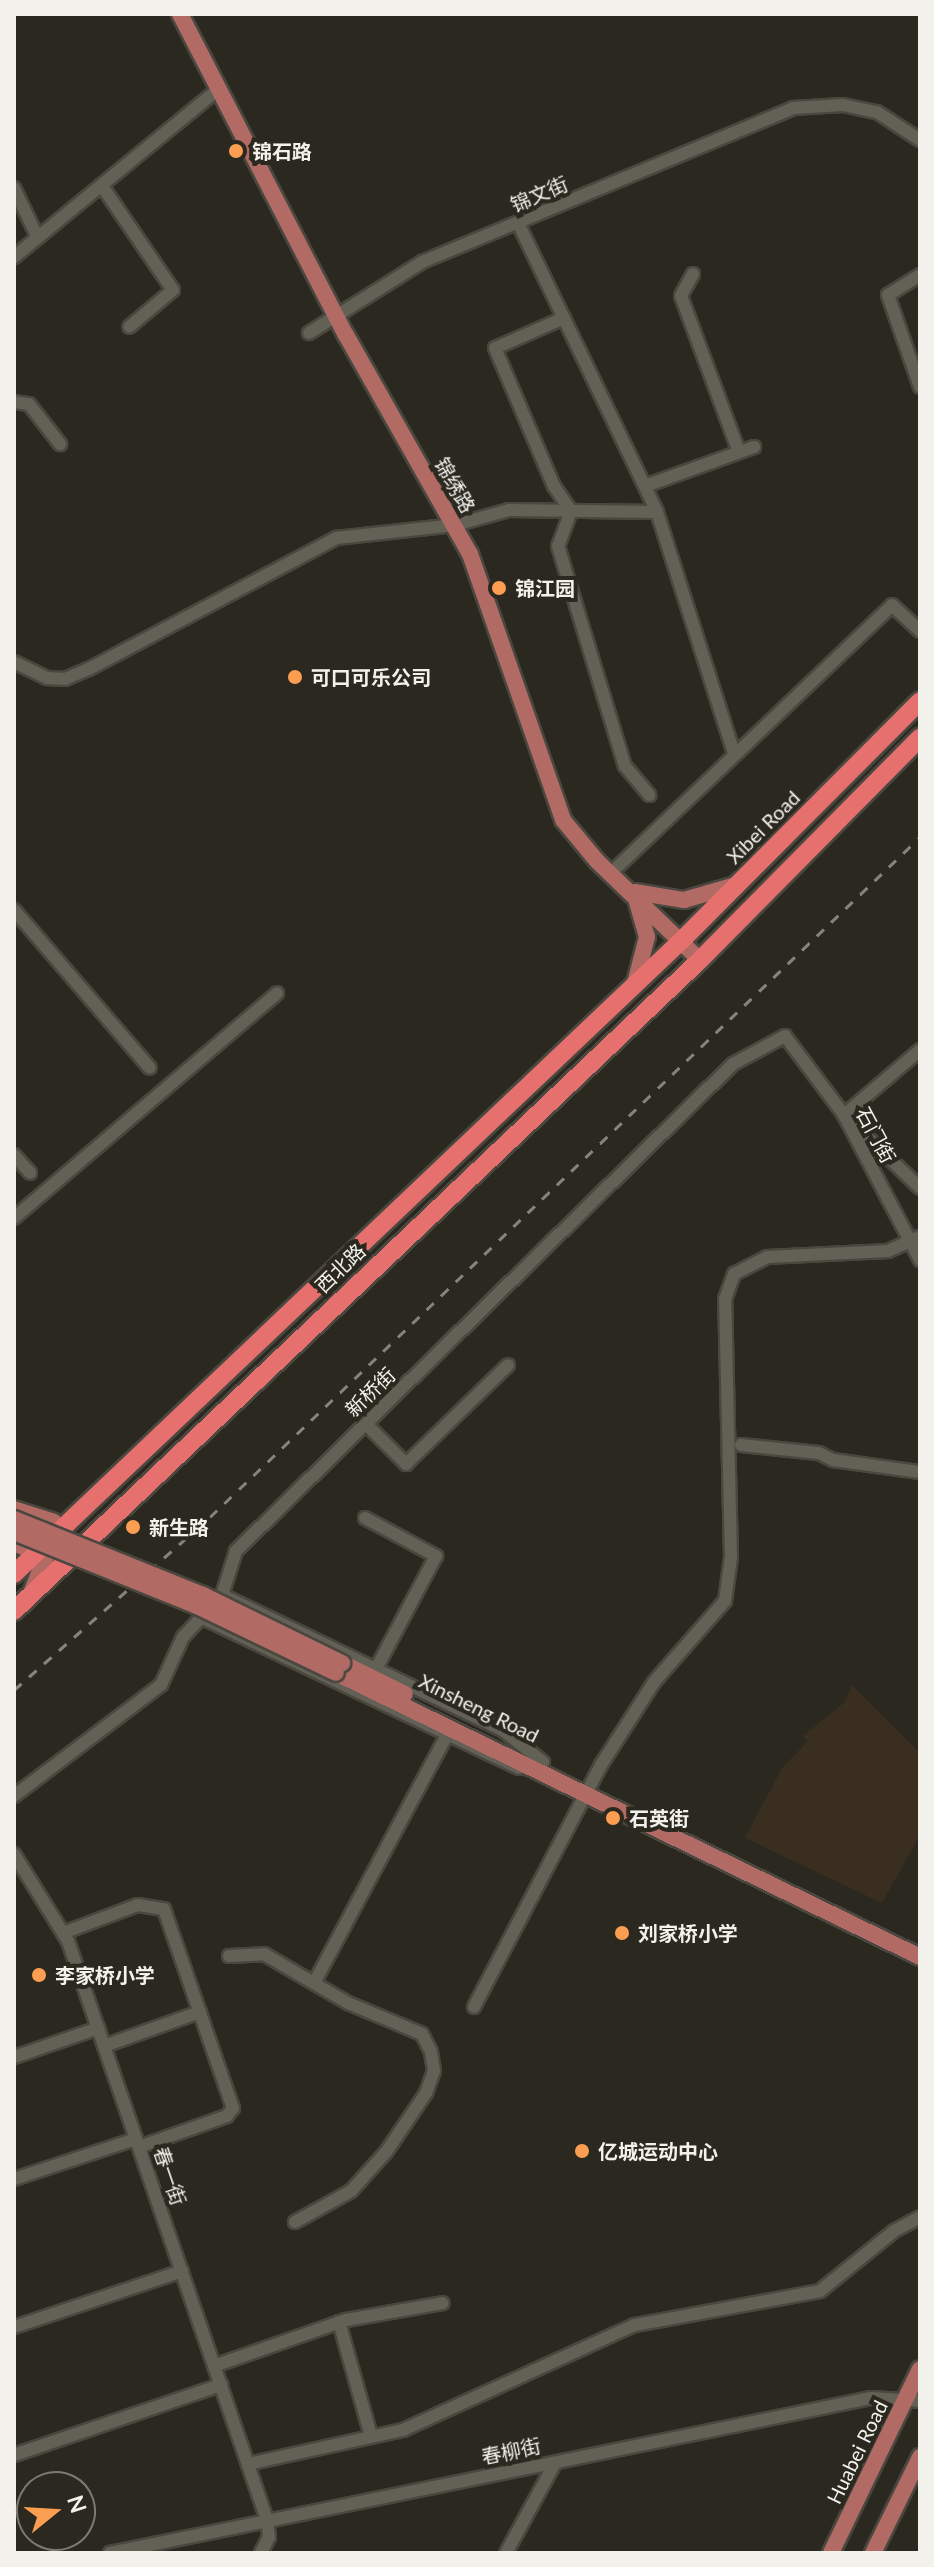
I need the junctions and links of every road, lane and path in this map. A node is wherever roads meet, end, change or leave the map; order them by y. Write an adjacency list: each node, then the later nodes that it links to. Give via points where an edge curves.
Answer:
1 (180, 14): 2 (main road, 锦绣路)
2 (220, 88): 4 (street); 12 (main road, 锦绣路)
3 (920, 140): 6 (street, 锦文街, via 877,112 843,105 793,108)
4 (102, 186): 7 (street); 13 (street, via 173,290)
5 (14, 188): 7 (street)
6 (519, 225): 11 (street); 12 (street, 锦文街, via 422,262)
7 (38, 238): 8 (street)
8 (14, 257)
9 (693, 274): 19 (street, via 681,296)
10 (920, 275): 15 (street, via 888,295)
11 (564, 318): 20 (street); 21 (street, via 495,348 554,486)
12 (338, 319): 14 (street, 锦文街); 23 (main road, 锦绣路)
13 (129, 327)
14 (309, 333)
15 (920, 387)
16 (14, 402): 17 (street, via 29,404)
17 (60, 444)
18 (754, 447): 19 (street)
19 (739, 452): 20 (street)
20 (645, 486): 22 (street)
21 (571, 511): 22 (street); 23 (street, via 509,510); 29 (street, via 558,546 625,766)
22 (657, 512): 28 (street)
23 (455, 525): 25 (street, via 336,538 65,679 47,678); 30 (main road, 锦绣路, via 485,592 554,800 576,839)
24 (920, 631): 28 (street, via 892,605)
25 (14, 662)
26 (920, 701): 31 (highway, Xibei Road)
27 (920, 738): 35 (highway)
28 (734, 753): 30 (street)
29 (649, 795)
30 (611, 873): 32 (main road, 锦绣路)
31 (737, 885): 32 (main road, via 684,900); 34 (highway, Xibei Road)
32 (633, 892): 34 (main road, 锦绣路); 36 (main road, via 647,937)
33 (14, 910): 40 (street)
34 (681, 940): 35 (main road, 锦绣路); 36 (highway, Xibei Road)
35 (700, 960): 58 (highway, 西北路)
36 (635, 983): 55 (highway, 西北路, via 79,1513)
37 (277, 993): 45 (street)
38 (785, 1036): 41 (street, 石门街); 49 (street, 新桥街, via 733,1064)
39 (920, 1050): 41 (street)
40 (150, 1068)
41 (844, 1115): 44 (street); 46 (street, 石门街)
42 (14, 1155): 43 (street)
43 (30, 1173)
44 (920, 1188)
45 (14, 1218)
46 (915, 1240): 47 (street, 石门街); 67 (street, via 888,1251 767,1257 734,1274 725,1299 729,1588 718,1612 654,1682)
47 (920, 1260)
48 (508, 1365): 49 (street, via 406,1464)
49 (366, 1424): 60 (street, 新桥街, via 236,1551)
50 (741, 1445): 51 (street)
51 (920, 1472)
52 (14, 1509): 55 (main road)
53 (365, 1518): 64 (street, via 436,1556)
54 (14, 1519): 63 (main road, Xinsheng Road, bridge, via 203,1595)
55 (50, 1530): 58 (highway, 西北路)
56 (14, 1532): 63 (main road, Xinsheng Road, bridge)
57 (14, 1543): 58 (main road)
58 (50, 1558): 59 (highway, 西北路); 61 (highway, 西北路, via 29,1597)
59 (14, 1574)
60 (222, 1595): 62 (street, 新桥街); 64 (street)
61 (14, 1611)
62 (201, 1617): 65 (street); 68 (street, 新桥街, via 183,1637 161,1685)
63 (339, 1668): 66 (main road, Xinsheng Road)
64 (376, 1669): 66 (street, via 504,1731)
65 (446, 1737): 66 (street, via 493,1760); 74 (street)
66 (541, 1766): 67 (main road, Xinsheng Road)
67 (589, 1789): 71 (main road, Xinsheng Road); 73 (main road, Xinsheng Road); 75 (street)
68 (14, 1796)
69 (14, 1854): 70 (street, 春一街)
70 (63, 1933): 76 (street, via 138,1905 164,1909); 77 (street, 春一街)
71 (920, 1945)
72 (229, 1956): 74 (street, via 264,1954)
73 (920, 1957)
74 (314, 1983): 83 (street, via 422,2034 434,2071 426,2093 371,2170 351,2191)
75 (474, 2007)
76 (200, 2012): 78 (street); 80 (street, via 233,2108 227,2116)
77 (98, 2028): 78 (street, 春一街); 79 (street)
78 (104, 2046): 80 (street, 春一街)
79 (14, 2057)
80 (137, 2143): 81 (street); 84 (street, 春一街)
81 (14, 2179)
82 (920, 2217): 92 (street, via 894,2231 820,2291 635,2325 403,2430)
83 (295, 2222)
84 (182, 2271): 87 (street); 88 (street, 春一街)
85 (443, 2303): 86 (street)
86 (339, 2322): 88 (street); 92 (street)
87 (14, 2327)
88 (214, 2366): 90 (street, 春一街)
89 (920, 2369): 91 (main road, Huabei Road)
90 (221, 2385): 93 (street); 96 (street, 春一街)
91 (912, 2401): 95 (street, 春柳街, via 871,2398); 102 (main road, Huabei Road)
92 (371, 2436): 96 (street)
93 (14, 2455)
94 (920, 2457): 103 (main road)
95 (555, 2463): 97 (street, 春柳街); 101 (street)
96 (248, 2464): 97 (street, 春一街)
97 (267, 2520): 98 (street, 春柳街); 100 (street, via 269,2537)
98 (161, 2547): 99 (street, 春柳街)
99 (110, 2553)
100 (261, 2553)
101 (506, 2553)
102 (831, 2553)
103 (873, 2553)

